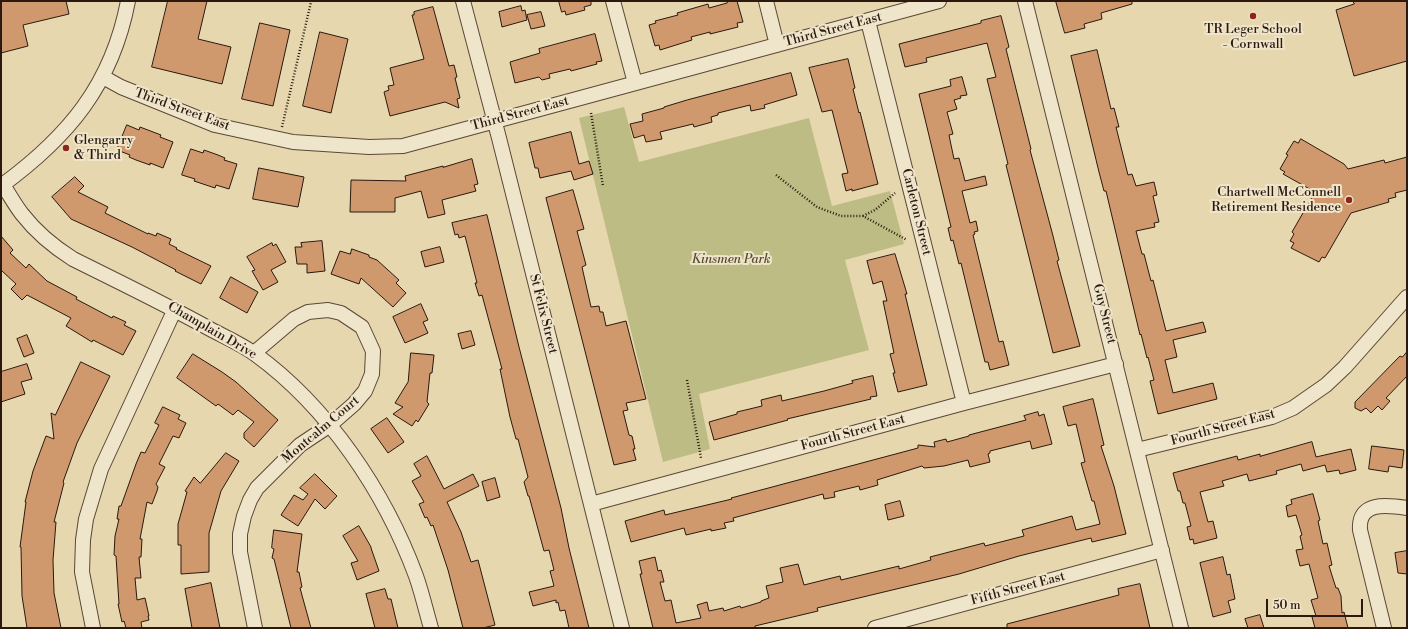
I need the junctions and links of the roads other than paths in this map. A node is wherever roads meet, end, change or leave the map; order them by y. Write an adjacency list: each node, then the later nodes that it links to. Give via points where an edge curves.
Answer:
1 (128, 1): 9 (street, via 121,29)
2 (463, 1): 11 (street, St Felix Street)
3 (613, 1): 10 (street)
4 (766, 1): 8 (street)
5 (939, 1): 7 (street, Third Street East)
6 (1025, 1): 16 (street, Guy Street)
7 (868, 21): 8 (street, Third Street East); 17 (street, Carleton Street)
8 (777, 45): 10 (street, Third Street East)
9 (103, 77): 11 (street, Third Street East, via 121,87 215,125 294,142 402,146); 12 (street, via 87,104 58,138)
10 (635, 83): 11 (street, Third Street East)
11 (494, 121): 20 (street, St Felix Street)
12 (2, 186): 14 (street, Champlain Drive, via 38,232 62,252)
13 (1407, 297): 19 (street, Fourth Street East, via 1345,367 1326,385 1293,408 1272,417)
14 (175, 309): 15 (street, Champlain Drive); 23 (street, via 101,468 86,519 82,572)
15 (254, 353): 18 (street, Champlain Drive, via 306,399); 18 (street, Montcalm Court, via 294,318 308,312 328,310 341,313 362,327 374,351 372,374 365,391)
16 (1116, 364): 17 (street, Fourth Street East); 19 (street, Guy Street)
17 (964, 403): 20 (street, Fourth Street East)
18 (330, 425): 24 (street, Montcalm Court, via 300,445 257,488 244,516 240,552); 25 (street, Champlain Drive, via 366,475 396,528 416,576)
19 (1137, 450): 22 (street, Guy Street)
20 (591, 504): 26 (street, St Felix Street)
21 (1407, 508): 29 (street, via 1368,508 1359,522)
22 (1162, 550): 27 (street, Fifth Street East); 28 (street, Guy Street)
23 (93, 628)
24 (255, 628)
25 (431, 628)
26 (622, 628)
27 (875, 628)
28 (1181, 628)
29 (1384, 628)

